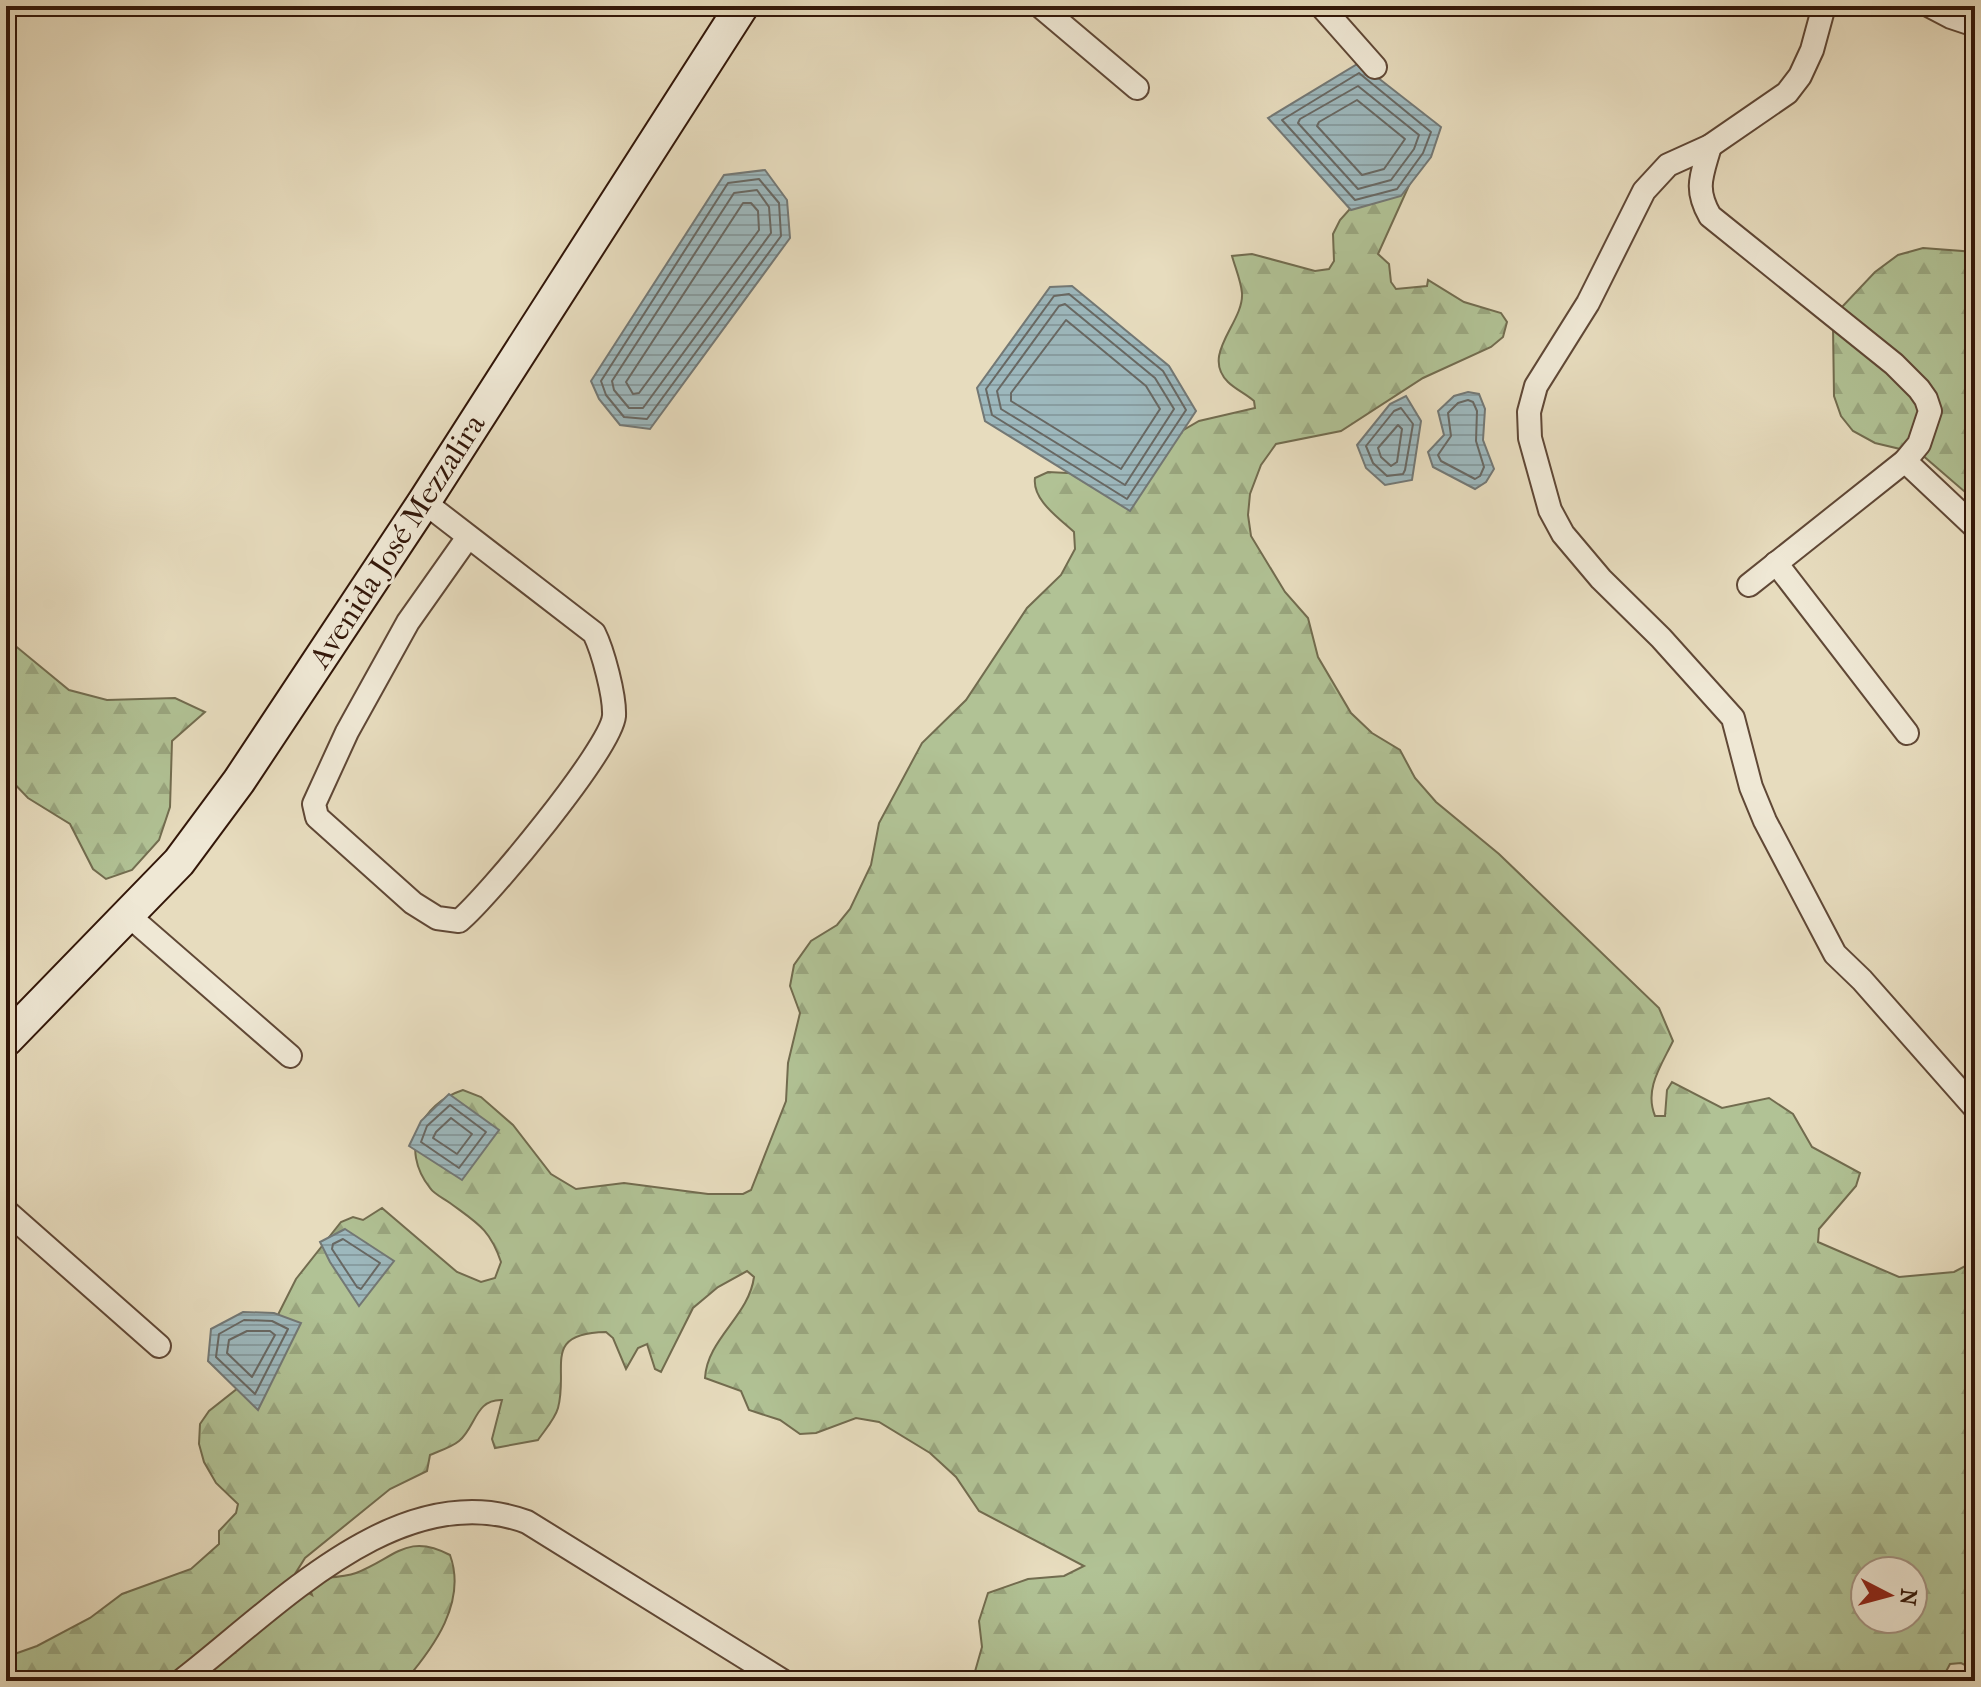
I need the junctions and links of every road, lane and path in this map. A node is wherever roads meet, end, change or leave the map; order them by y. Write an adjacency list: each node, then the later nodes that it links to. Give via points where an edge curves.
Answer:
1 (742, 6): 11 (main road, Avenida José Mezzalira)
2 (1040, 6): 8 (street)
3 (1321, 6): 7 (street)
4 (1824, 6): 9 (street, via 1812,50 1787,93)
5 (1930, 6): 6 (street)
6 (1975, 25)
7 (1375, 67)
8 (1137, 88)
9 (1710, 146): 10 (street, via 1699,184 1710,216 1894,364 1926,399 1927,426); 20 (street, via 1668,165 1644,191 1588,303 1536,386 1529,412 1537,470 1563,534 1733,718 1765,821 1835,954)
10 (1905, 461): 12 (street); 14 (street)
11 (424, 502): 13 (street); 17 (main road, Avenida José Mezzalira, via 239,781 179,862)
12 (1975, 527)
13 (468, 537): 13 (street, via 594,633 614,715 608,736 555,810 459,921 437,918 413,903 317,817 314,804 408,622)
14 (1776, 563): 15 (street); 16 (street)
15 (1749, 585)
16 (1907, 733)
17 (128, 915): 18 (main road, Avenida José Mezzalira); 19 (street)
18 (6, 1040)
19 (290, 1056)
20 (1975, 1108)
21 (6, 1211): 22 (street)
22 (159, 1346)
23 (181, 1681): 24 (street, via 316,1574 390,1530 423,1517 489,1511 527,1522)
24 (783, 1681)

